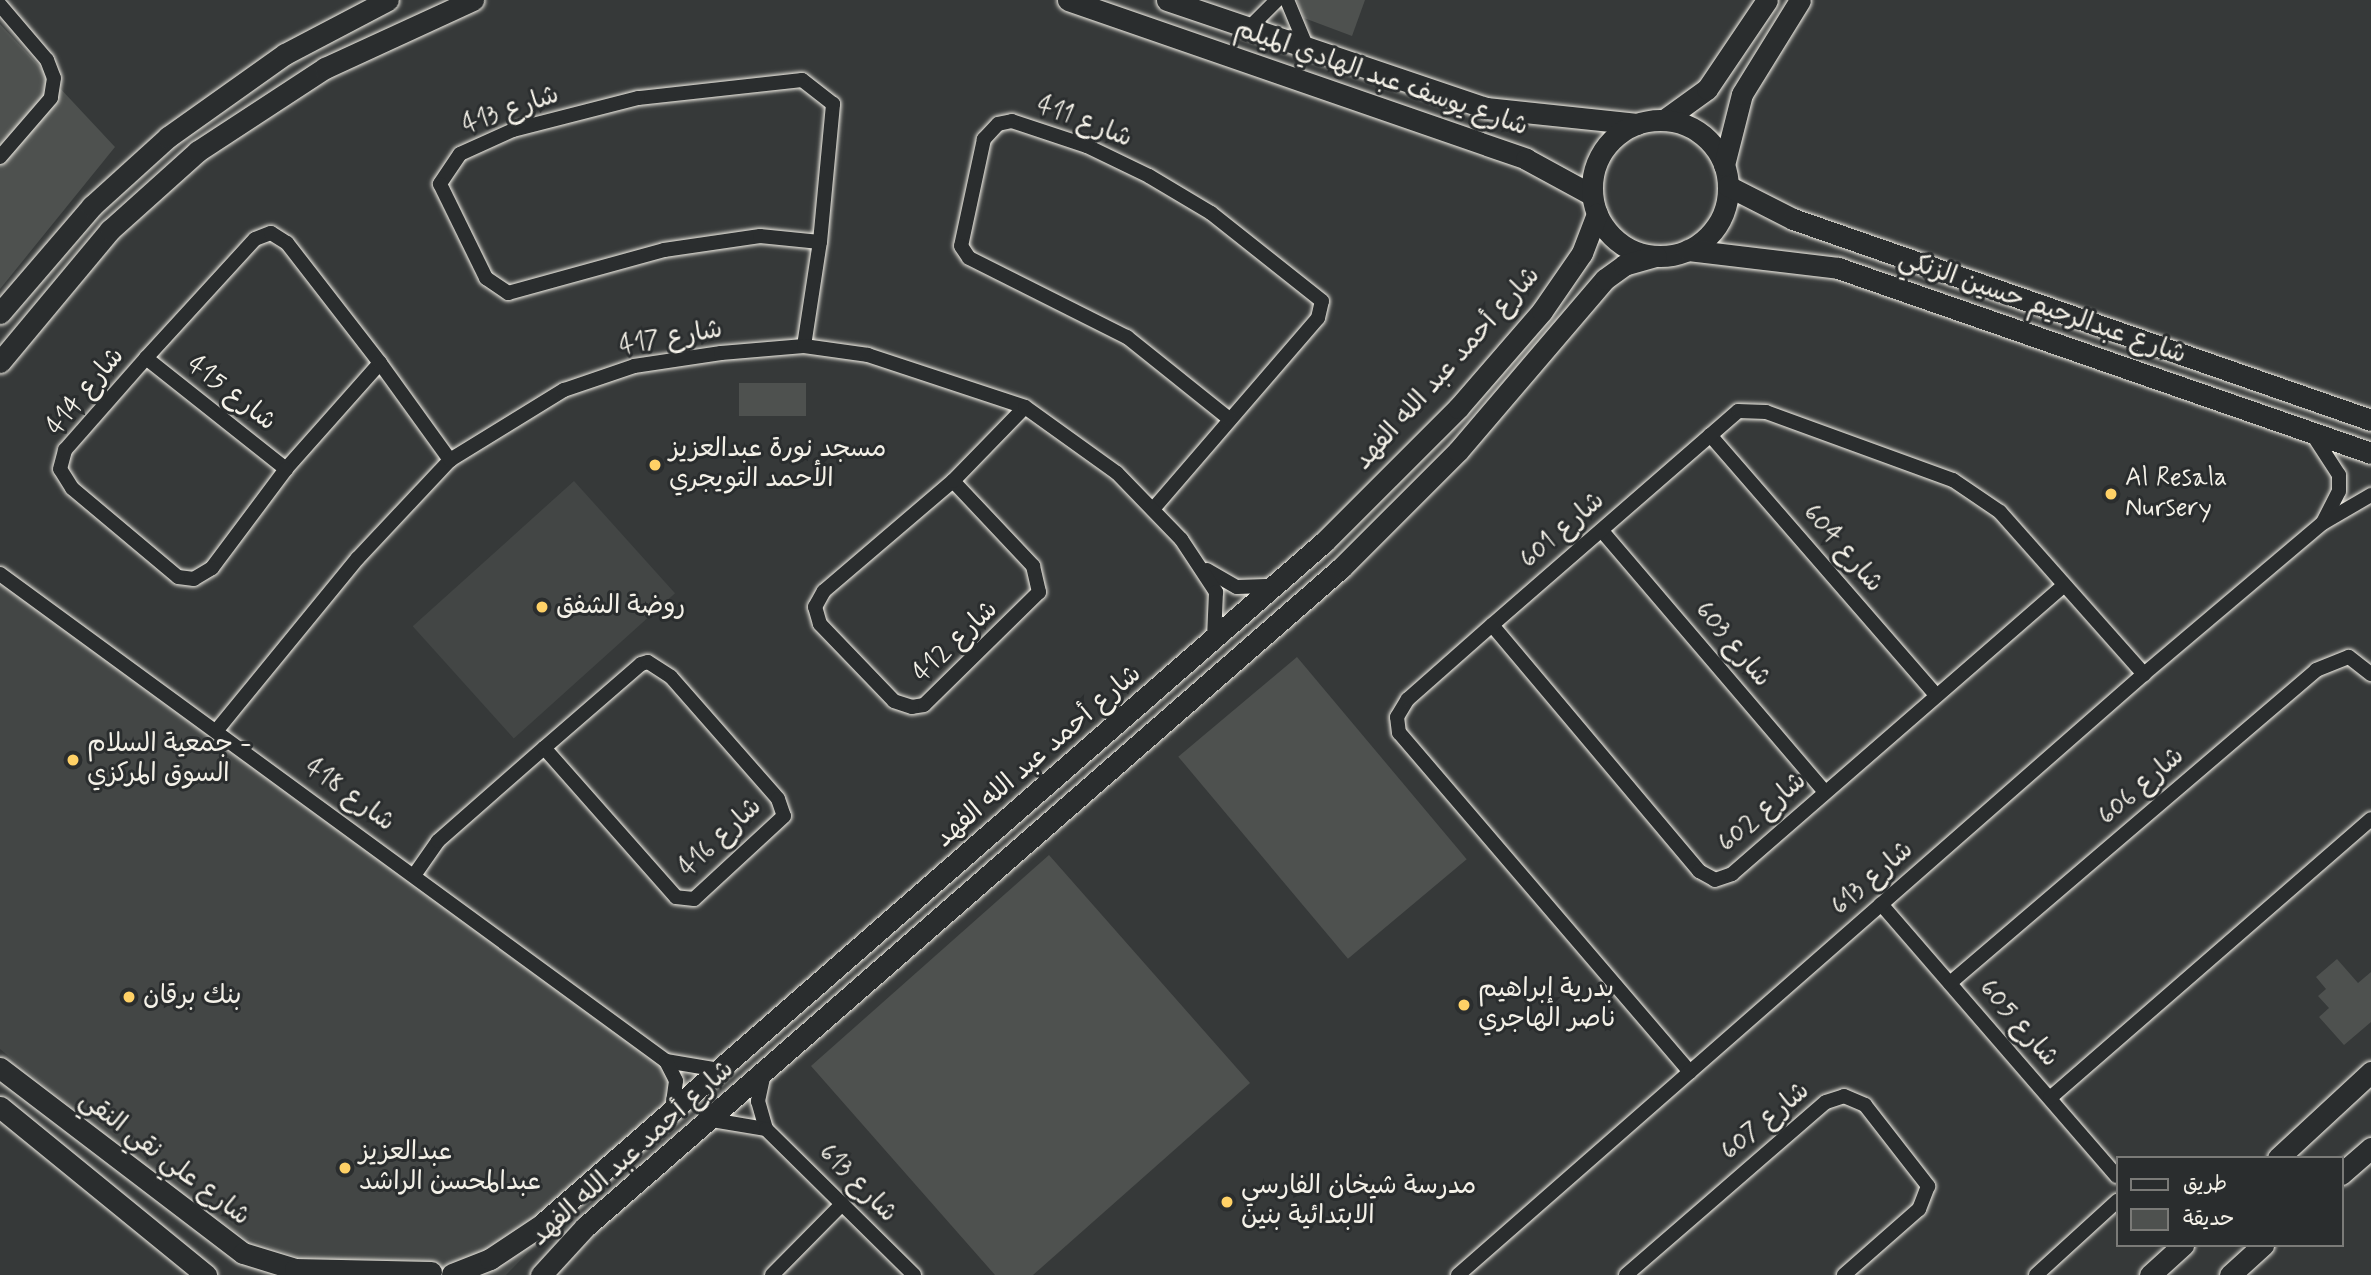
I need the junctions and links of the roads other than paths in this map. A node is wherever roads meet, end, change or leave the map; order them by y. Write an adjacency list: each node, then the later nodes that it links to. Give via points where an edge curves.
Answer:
1 (388, 0): 12 (street)
2 (473, 0): 19 (street, via 296,84 198,151)
3 (1068, 0): 17 (street, شارع يوسف عبد الهادي الميلم, via 1526,159)
4 (1167, 0): 10 (street, شارع يوسف عبد الهادي الميلم)
5 (1277, 0): 10 (street)
6 (1287, 0): 11 (street)
7 (1767, 0): 13 (street, via 1707,89)
8 (1800, 0): 16 (street, via 1742,94)
9 (0, 5): 15 (street, via 47,60 54,78 51,98)
10 (1249, 28): 11 (street, شارع يوسف عبد الهادي الميلم)
11 (1308, 49): 14 (street, شارع يوسف عبد الهادي الميلم, via 1506,113)
12 (228, 90): 18 (street); 19 (street, via 122,186 119,198)
13 (1664, 120): 14 (street); 16 (street, via 1701,134)
14 (1637, 124): 17 (street, via 1599,157)
15 (0, 157)
16 (1726, 176): 22 (street, via 1713,230); 24 (street, شارع عبدالرحيم حسين الزنكي, via 1776,213)
17 (1594, 204): 23 (street, via 1620,243); 46 (street, شارع أحمد عبد الله الفهد, via 1582,253 1542,312 1458,408)
18 (92, 206): 20 (street, via 106,215); 26 (street)
19 (129, 211): 20 (street)
20 (110, 230): 29 (street)
21 (820, 242): 21 (street, شارع 413, via 833,104 802,80 638,99 513,130 460,154 440,184 486,278 508,293 664,250 760,236); 27 (street, شارع 413)
22 (1688, 250): 23 (street); 25 (street, شارع عبدالرحيم حسين الزنكي, via 1812,261)
23 (1656, 256): 59 (street, شارع أحمد عبد الله الفهد, via 1614,271 1377,534)
24 (1932, 266): 25 (street); 33 (street, شارع عبدالرحيم حسين الزنكي)
25 (1921, 295): 34 (street, شارع عبدالرحيم حسين الزنكي)
26 (0, 313)
27 (804, 346): 31 (street, شارع 417, via 921,368); 37 (street, شارع 417, via 634,366 565,390)
28 (146, 358): 30 (street, شارع 414, via 256,239 271,233 287,243); 38 (street, شارع 415); 38 (street, شارع 414, via 65,450 60,469 72,488 178,577 194,579 212,568)
29 (0, 362)
30 (380, 363): 37 (street, شارع 414); 38 (street, شارع 414)
31 (1025, 407): 39 (street, شارع 412); 41 (street, شارع 417, via 1094,453)
32 (1227, 417): 32 (street, شارع 411, via 1318,318 1322,301 1211,213 1149,176 1087,146 1012,121 998,124 984,139 961,246 969,258 1127,337); 41 (street, شارع 411)
33 (2367, 417)
34 (2306, 429): 36 (street, شارع عبدالرحيم حسين الزنكي); 42 (street, شارع 613, via 2339,475 2339,491)
35 (1710, 435): 43 (street, شارع 601); 47 (street, شارع 601, via 1738,411 1766,412 1953,480 2000,512); 52 (street, شارع 604)
36 (2371, 453)
37 (450, 460): 53 (street, شارع 417, via 358,558)
38 (286, 469)
39 (953, 481): 39 (street, شارع 412, via 824,591 815,607 820,624 894,701 912,707 924,705 1039,592 1033,566)
40 (2371, 495): 42 (street, شارع 613)
41 (1154, 508): 44 (street, شارع 417)
42 (2323, 523): 50 (street, شارع 613)
43 (1602, 531): 48 (street, شارع 601); 55 (street, شارع 603)
44 (1206, 569): 46 (street, شارع 417, via 1237,587); 49 (street, شارع 417, via 1218,605)
45 (0, 574): 53 (street, شارع 418)
46 (1278, 585): 49 (street, شارع أحمد عبد الله الفهد)
47 (2064, 585): 50 (street, شارع 601); 52 (street, شارع 602)
48 (1492, 625): 55 (street, شارع 602, via 1699,871 1715,880 1732,874); 67 (street, شارع 601, via 1408,699 1397,717 1399,733)
49 (1212, 644): 57 (street, شارع أحمد عبد الله الفهد)
50 (2144, 674): 62 (street, شارع 613)
51 (2371, 674): 63 (street, شارع 606, via 2349,657 2316,670)
52 (1936, 695): 55 (street, شارع 602)
53 (217, 730): 60 (street, شارع 418)
54 (544, 748): 54 (street, شارع 416, via 648,662 663,669 778,799 784,816 694,899 676,897); 60 (street, شارع 416, via 438,841)
55 (1825, 792)
56 (2371, 819): 70 (street)
57 (988, 839): 58 (street, شارع أحمد عبد الله الفهد); 59 (street, via 994,854)
58 (966, 858): 61 (street, via 980,866); 66 (street, شارع أحمد عبد الله الفهد)
59 (1009, 861): 61 (street, شارع أحمد عبد الله الفهد)
60 (415, 874): 64 (street, شارع 418)
61 (987, 880): 69 (street, شارع أحمد عبد الله الفهد)
62 (1881, 904): 63 (street, شارع 605); 67 (street, شارع 613)
63 (1950, 983): 70 (street, شارع 605)
64 (666, 1061): 66 (street, شارع 418); 72 (street, via 676,1081)
65 (0, 1068): 83 (street, شارع علي نقي النقي, via 243,1253 295,1269)
66 (720, 1069): 72 (street, شارع أحمد عبد الله الفهد)
67 (1690, 1072): 88 (street, شارع 613)
68 (2371, 1072): 76 (street)
69 (764, 1073): 73 (street, شارع أحمد عبد الله الفهد); 74 (street, via 758,1101)
70 (2050, 1098): 78 (street, شارع 605)
71 (0, 1107): 84 (street)
72 (670, 1113): 83 (street, شارع أحمد عبد الله الفهد, via 525,1238)
73 (712, 1120): 74 (street); 85 (street, شارع أحمد عبد الله الفهد, via 586,1227)
74 (766, 1129): 80 (street, شارع 613)
75 (2371, 1148): 77 (street)
76 (2280, 1156)
77 (2343, 1172)
78 (2116, 1175)
79 (2116, 1201): 91 (street)
80 (842, 1204): 86 (street); 87 (street, شارع 613)
81 (2180, 1247): 92 (street)
82 (2261, 1247): 93 (street)
83 (438, 1274)
84 (206, 1275)
85 (541, 1275)
86 (772, 1275)
87 (914, 1275)
88 (1458, 1275)
89 (1626, 1275): 90 (street, شارع 607, via 1826,1101 1844,1096 1865,1105 1928,1186 1919,1209)
90 (1844, 1275)
91 (2036, 1275)
92 (2150, 1275)
93 (2230, 1275)

